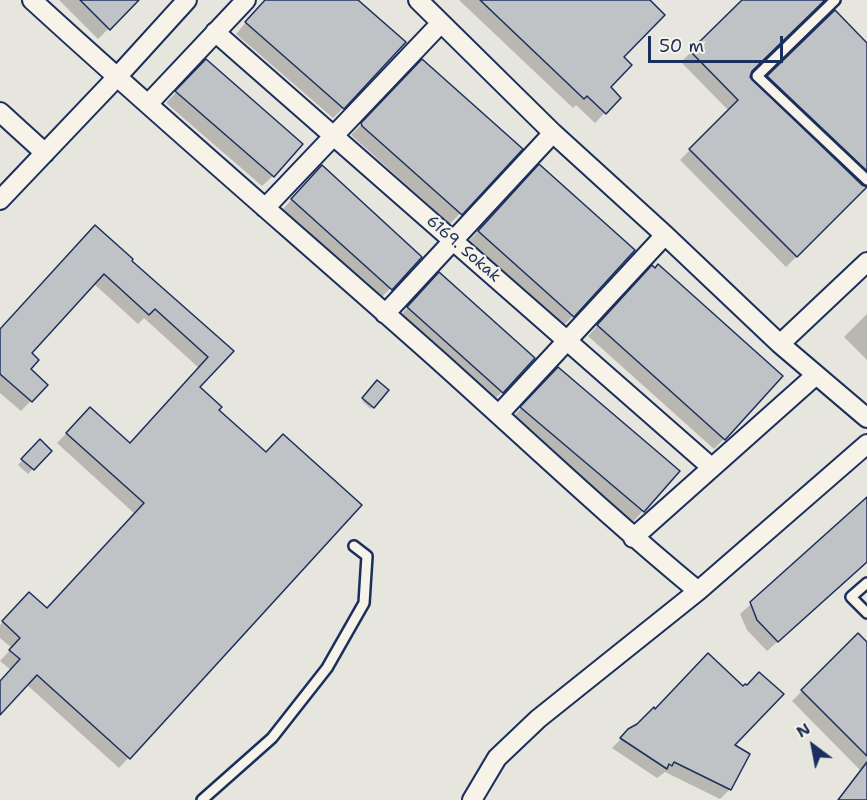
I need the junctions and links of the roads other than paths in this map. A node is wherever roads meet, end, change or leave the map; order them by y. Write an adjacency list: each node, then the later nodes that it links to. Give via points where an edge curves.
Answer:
1 (32, 0): 8 (street)
2 (187, 0): 8 (street)
3 (246, 0): 7 (street)
4 (418, 0): 6 (street)
5 (835, 0): 14 (lane, via 757,76)
6 (441, 23): 11 (street); 12 (street)
7 (215, 32): 9 (street); 12 (street, 6169. Sokak)
8 (117, 77): 9 (street); 13 (street)
9 (148, 104): 16 (street)
10 (0, 112): 13 (street)
11 (553, 133): 17 (street); 18 (street)
12 (334, 136): 16 (street); 18 (street, 6169. Sokak)
13 (45, 153): 15 (street)
14 (867, 180)
15 (0, 200)
16 (265, 208): 20 (street)
17 (665, 235): 21 (street); 22 (street)
18 (452, 239): 20 (street); 21 (street, 6169. Sokak)
19 (867, 262): 22 (street)
20 (385, 314): 24 (street)
21 (566, 339): 24 (street); 27 (street, 6169. Sokak)
22 (780, 344): 23 (street)
23 (816, 375): 25 (street); 27 (street)
24 (498, 414): 28 (street)
25 (867, 418)
26 (867, 444): 31 (street)
27 (711, 467): 28 (street)
28 (633, 538): 31 (street)
29 (354, 546): 33 (lane, via 367,556 364,603 327,668 272,738)
30 (867, 583): 32 (lane, via 852,597)
31 (698, 591): 34 (street, via 538,719 497,758)
32 (867, 613)
33 (202, 800)
34 (472, 800)

